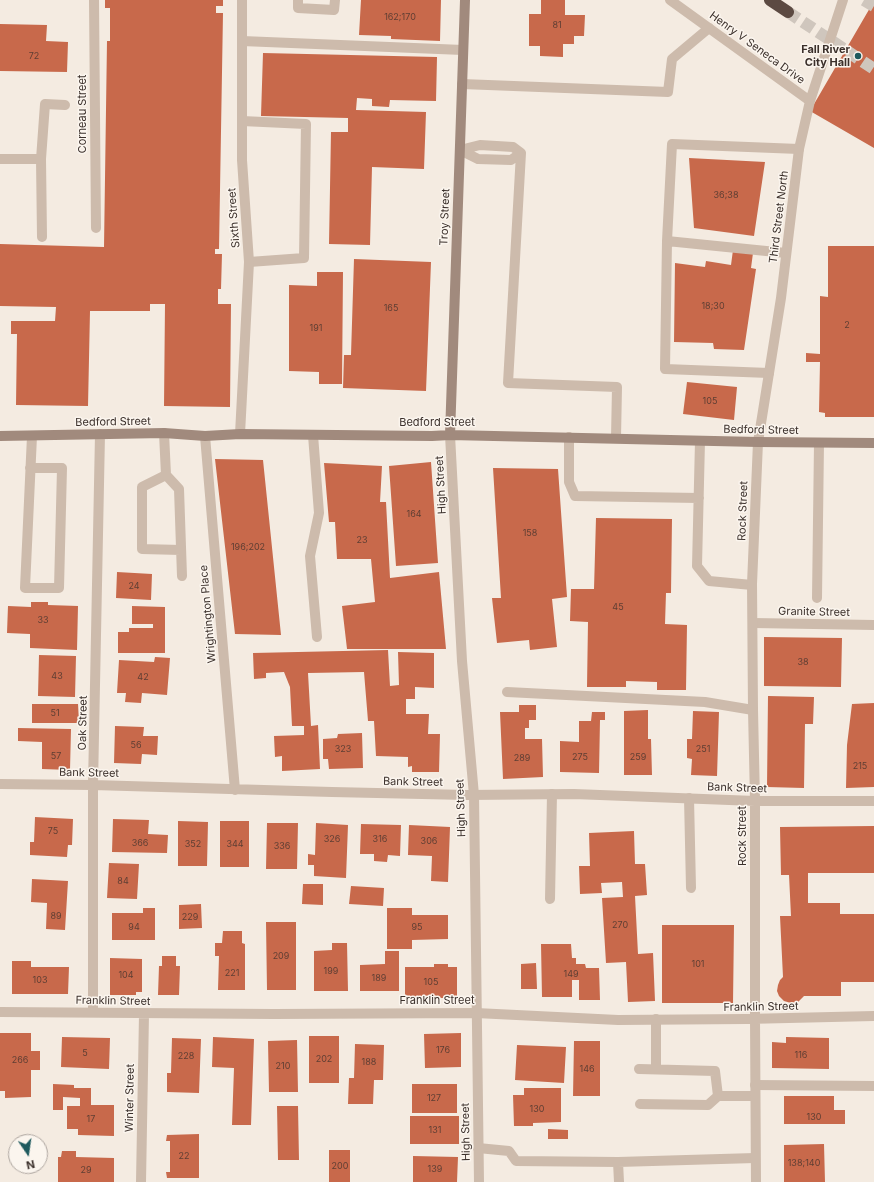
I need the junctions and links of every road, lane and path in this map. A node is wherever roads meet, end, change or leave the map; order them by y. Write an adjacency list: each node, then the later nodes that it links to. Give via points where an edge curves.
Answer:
1 (94, 0): 21 (street, Corneau Street)
2 (242, 0): 11 (street, Sixth Street)
3 (298, 0): 4 (street, via 298,8 334,10)
4 (335, 0)
5 (465, 0): 12 (main road, Troy Street)
6 (670, 0): 10 (street, Henry V Seneca Drive)
7 (770, 0): 9 (highway)
8 (843, 0): 14 (street, Third Street North)
9 (788, 12)
10 (709, 28): 13 (street, via 672,59 668,92); 14 (street, Henry V Seneca Drive)
11 (242, 41): 12 (street); 16 (street, Sixth Street)
12 (463, 50): 13 (main road, Troy Street)
13 (462, 84): 18 (main road, Troy Street)
14 (810, 101): 17 (street, Third Street North)
15 (65, 105): 20 (street, via 45,104)
16 (242, 121): 25 (street, Sixth Street); 25 (street, via 306,124 304,258)
17 (799, 149): 23 (street, via 672,144); 24 (street, Third Street North)
18 (460, 150): 31 (main road, Troy Street); 36 (street, via 480,145 513,147 521,153 508,383 617,387)
19 (0, 159): 20 (street)
20 (41, 159): 22 (street)
21 (96, 228)
22 (42, 237)
23 (667, 240): 24 (street); 26 (street, via 664,369)
24 (786, 253): 26 (street, Third Street North)
25 (249, 262): 29 (street, Sixth Street)
26 (769, 373): 38 (street, Third Street North)
27 (164, 432): 28 (main road, Bedford Street); 34 (main road, Bedford Street); 42 (street)
28 (100, 434): 33 (main road, Bedford Street); 54 (street, Oak Street)
29 (240, 434): 30 (main road, Bedford Street); 34 (main road, Bedford Street)
30 (313, 435): 31 (main road, Bedford Street); 50 (street, via 319,513 310,556)
31 (450, 435): 35 (main road, Bedford Street); 57 (street, High Street, via 462,661)
32 (0, 436): 33 (main road, Bedford Street)
33 (32, 436): 41 (street)
34 (205, 436): 55 (street, Wrightington Place)
35 (569, 438): 36 (main road, Bedford Street); 43 (street, via 569,482 575,496)
36 (616, 438): 37 (main road, Bedford Street)
37 (700, 441): 38 (main road, Bedford Street); 43 (street)
38 (758, 442): 39 (main road, Bedford Street); 46 (street, Rock Street)
39 (819, 442): 40 (main road, Bedford Street); 47 (street)
40 (874, 443)
41 (30, 468): 41 (street, via 25,588 59,588 62,468)
42 (166, 475): 44 (street, via 179,490); 44 (street, via 142,487 142,549)
43 (699, 498): 46 (street, via 697,566 709,581)
44 (181, 550): 45 (street)
45 (182, 576)
46 (752, 585): 48 (street, Rock Street)
47 (817, 598)
48 (753, 622): 49 (street, Granite Street); 52 (street, Rock Street)
49 (874, 624)
50 (317, 637)
51 (507, 692): 52 (street, via 705,702)
52 (753, 710): 59 (street, Rock Street)
53 (0, 784): 54 (street, Bank Street)
54 (93, 785): 55 (street, Bank Street); 64 (street, Oak Street)
55 (235, 790): 57 (street, Bank Street)
56 (552, 794): 57 (street, Bank Street); 58 (street, Bank Street); 62 (street)
57 (474, 795): 65 (street, High Street)
58 (689, 798): 59 (street, Bank Street); 61 (street)
59 (756, 801): 60 (street, Bank Street); 69 (street, Rock Street)
60 (874, 802)
61 (691, 888)
62 (550, 899)
63 (0, 1012): 64 (street, Franklin Street)
64 (93, 1012): 66 (street, Franklin Street)
65 (476, 1013): 66 (street, Franklin Street); 68 (street, Franklin Street, via 618,1020); 77 (street, High Street)
66 (144, 1014): 80 (street, Winter Street)
67 (874, 1016): 69 (street, Franklin Street)
68 (656, 1019): 69 (street, Franklin Street); 71 (street)
69 (755, 1019): 72 (street, Rock Street)
70 (639, 1069): 71 (street)
71 (656, 1069): 74 (street, via 715,1070)
72 (755, 1085): 73 (street); 75 (street, Rock Street)
73 (874, 1086)
74 (718, 1096): 75 (street); 76 (street, via 708,1105)
75 (755, 1096): 78 (street, Rock Street)
76 (640, 1104)
77 (478, 1148): 79 (street, via 510,1151 516,1161); 81 (street, High Street)
78 (755, 1158): 79 (street); 83 (street, Rock Street)
79 (618, 1162): 82 (street)
80 (140, 1182)
81 (479, 1182)
82 (618, 1182)
83 (756, 1182)

